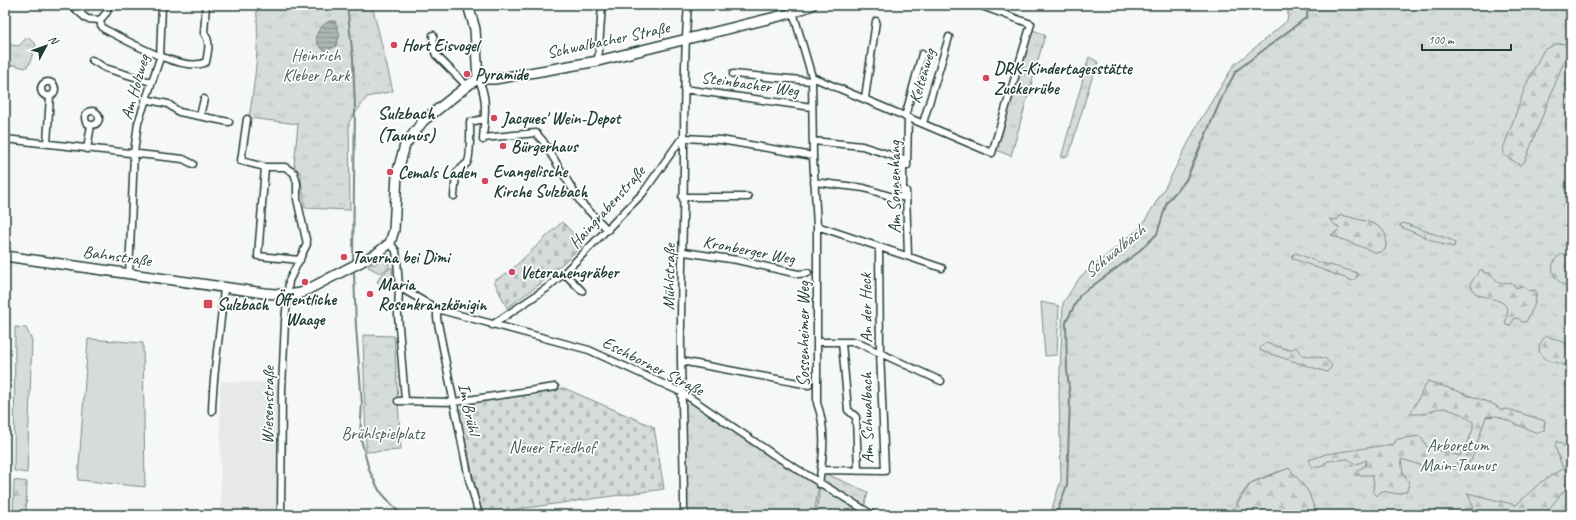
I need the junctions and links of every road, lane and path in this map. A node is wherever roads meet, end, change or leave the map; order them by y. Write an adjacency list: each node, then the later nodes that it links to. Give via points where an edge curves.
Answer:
1 (71, 5): 11 (street, via 87,18)
2 (108, 5): 11 (street, via 107,12)
3 (162, 5): 17 (street, Am Holzweg)
4 (206, 5): 17 (street, via 206,62 200,65)
5 (468, 5): 21 (street, via 475,28)
6 (688, 5): 15 (street, Mühlstraße)
7 (812, 5): 10 (street, Schwalbacher Straße)
8 (979, 5): 36 (street, Keltenweg, via 1031,24 992,153)
9 (602, 8): 19 (street)
10 (791, 9): 15 (street, Schwalbacher Straße); 22 (street, Sossenheimer Weg)
11 (100, 20): 17 (street, via 104,29)
12 (876, 21): 27 (street)
13 (434, 35): 24 (street, via 436,55)
14 (949, 37): 36 (street, Keltenweg)
15 (685, 40): 19 (street, Schwalbacher Straße); 25 (street, Mühlstraße)
16 (922, 54): 32 (street, Keltenweg)
17 (160, 58): 23 (street, Am Holzweg)
18 (92, 60): 23 (street, via 105,68)
19 (598, 60): 21 (street, Schwalbacher Straße, via 495,79)
20 (733, 74): 22 (street)
21 (478, 79): 24 (street); 34 (street, via 484,89)
22 (812, 79): 27 (street, Keltenweg); 30 (street, Sossenheimer Weg)
23 (150, 82): 28 (street, Am Holzweg)
24 (467, 86): 53 (street, via 423,121 405,145 397,174 394,230)
25 (684, 89): 30 (street, Steinbacher Weg); 38 (street, Mühlstraße)
26 (50, 96): 41 (street)
27 (866, 98): 32 (street, Keltenweg)
28 (145, 99): 31 (street, via 168,104 179,112); 43 (street, Am Holzweg, via 138,122)
29 (204, 99): 31 (street)
30 (812, 107): 40 (street, Sossenheimer Weg)
31 (200, 116): 35 (street)
32 (907, 117): 36 (street, Keltenweg); 57 (street, Am Sonnenhang)
33 (247, 119): 46 (street, Wiesenstraße, via 241,161)
34 (484, 119): 48 (street, via 470,122 470,156 468,162 456,174); 52 (street, via 483,140 536,133 581,203)
35 (229, 122)
36 (923, 123)
37 (91, 125): 42 (street)
38 (684, 138): 44 (street, via 721,140); 49 (street, Mühlstraße); 52 (street, Haingrabenstraße, via 644,193)
39 (5, 139): 41 (street)
40 (813, 141): 44 (street, Sossenheimer Weg); 47 (street, via 862,146 903,159 903,197 893,197 864,188)
41 (47, 144): 42 (street)
42 (87, 149): 43 (street)
43 (134, 154): 45 (street, via 183,159); 61 (street, Am Holzweg)
44 (813, 156): 47 (street, Sossenheimer Weg)
45 (193, 164)
46 (264, 167): 58 (street, Wiesenstraße, via 285,167 292,171 296,179 296,194 307,244); 58 (street, via 258,256)
47 (814, 182): 51 (street, Sossenheimer Weg)
48 (454, 196)
49 (682, 197): 50 (street); 55 (street, Mühlstraße)
50 (748, 197)
51 (817, 226): 54 (street); 69 (street, Sossenheimer Weg)
52 (608, 230): 60 (street, Haingrabenstraße)
53 (390, 243): 64 (street, via 396,251); 66 (street, Bahnstraße, via 376,254 311,288)
54 (879, 247): 57 (street); 71 (street, An der Heck)
55 (684, 252): 62 (street, Kronberger Weg); 72 (street, Mühlstraße)
56 (5, 256): 61 (street, Bahnstraße)
57 (908, 256): 59 (street)
58 (300, 260): 66 (street, Wiesenstraße, via 289,282)
59 (942, 268)
60 (564, 273): 65 (street); 68 (street, Haingrabenstraße, via 547,288)
61 (129, 274): 63 (street, Bahnstraße)
62 (808, 274)
63 (224, 287): 66 (street, Bahnstraße); 80 (street)
64 (400, 288): 67 (street, Eschborner Straße); 77 (street, via 398,315)
65 (582, 291)
66 (288, 295): 84 (street, Wiesenstraße, via 282,389)
67 (437, 308): 68 (street, Eschborner Straße); 79 (street, Im Brühl)
68 (492, 325): 76 (street, Eschborner Straße, via 589,350)
69 (817, 342): 70 (street, An der Heck); 81 (street, Sossenheimer Weg, via 817,402 823,417 824,461)
70 (842, 343): 71 (street, An der Heck, via 856,342); 82 (street, via 848,410 856,417)
71 (880, 352): 73 (street); 82 (street, Am Schwalbach, via 885,471)
72 (681, 362): 74 (street); 76 (street, Mühlstraße)
73 (941, 380)
74 (809, 385)
75 (555, 387): 79 (street)
76 (683, 393): 83 (street, Eschborner Straße); 86 (street, Mühlstraße)
77 (405, 400): 78 (street); 79 (street)
78 (398, 401)
79 (454, 402): 85 (street, Im Brühl)
80 (212, 411)
81 (821, 470): 82 (street, Am Schwalbach); 83 (street, Sossenheimer Weg)
82 (858, 471)
83 (819, 484): 87 (street, Eschborner Straße)
84 (281, 515)
85 (479, 515)
86 (684, 515)
87 (873, 515)

